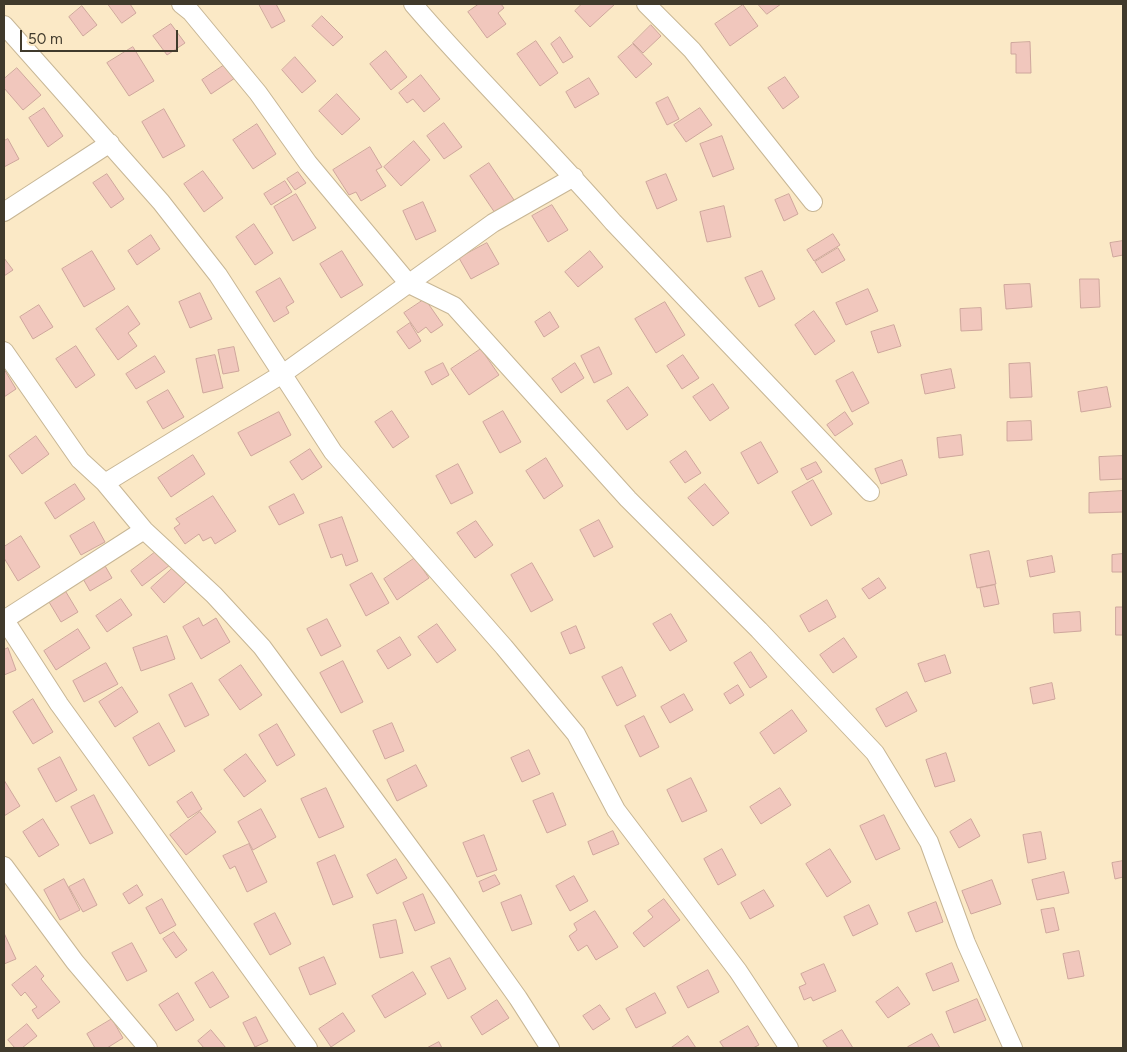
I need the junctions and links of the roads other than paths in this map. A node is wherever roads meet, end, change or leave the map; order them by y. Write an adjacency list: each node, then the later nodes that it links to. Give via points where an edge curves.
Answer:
1 (181, 4): 9 (street, via 258,93 308,162)
2 (413, 4): 6 (street, via 464,64)
3 (646, 4): 7 (street, via 692,50)
4 (4, 25): 5 (street)
5 (110, 143): 8 (street); 11 (street, via 218,275)
6 (574, 177): 9 (street, via 493,223); 13 (street)
7 (813, 202)
8 (4, 212)
9 (409, 284): 11 (street); 21 (street, via 454,306 628,499 875,753 929,842 966,943)
10 (4, 351): 12 (street, via 80,460)
11 (284, 373): 12 (street); 17 (street, via 333,452 576,734 616,810 738,971)
12 (105, 483): 14 (street)
13 (870, 492)
14 (144, 530): 15 (street); 20 (street, via 214,595 262,646 444,894)
15 (4, 620): 19 (street, via 59,704)
16 (4, 866): 18 (street, via 75,962)
17 (786, 1047)
18 (148, 1048)
19 (308, 1048)
20 (550, 1048)
21 (1013, 1048)

